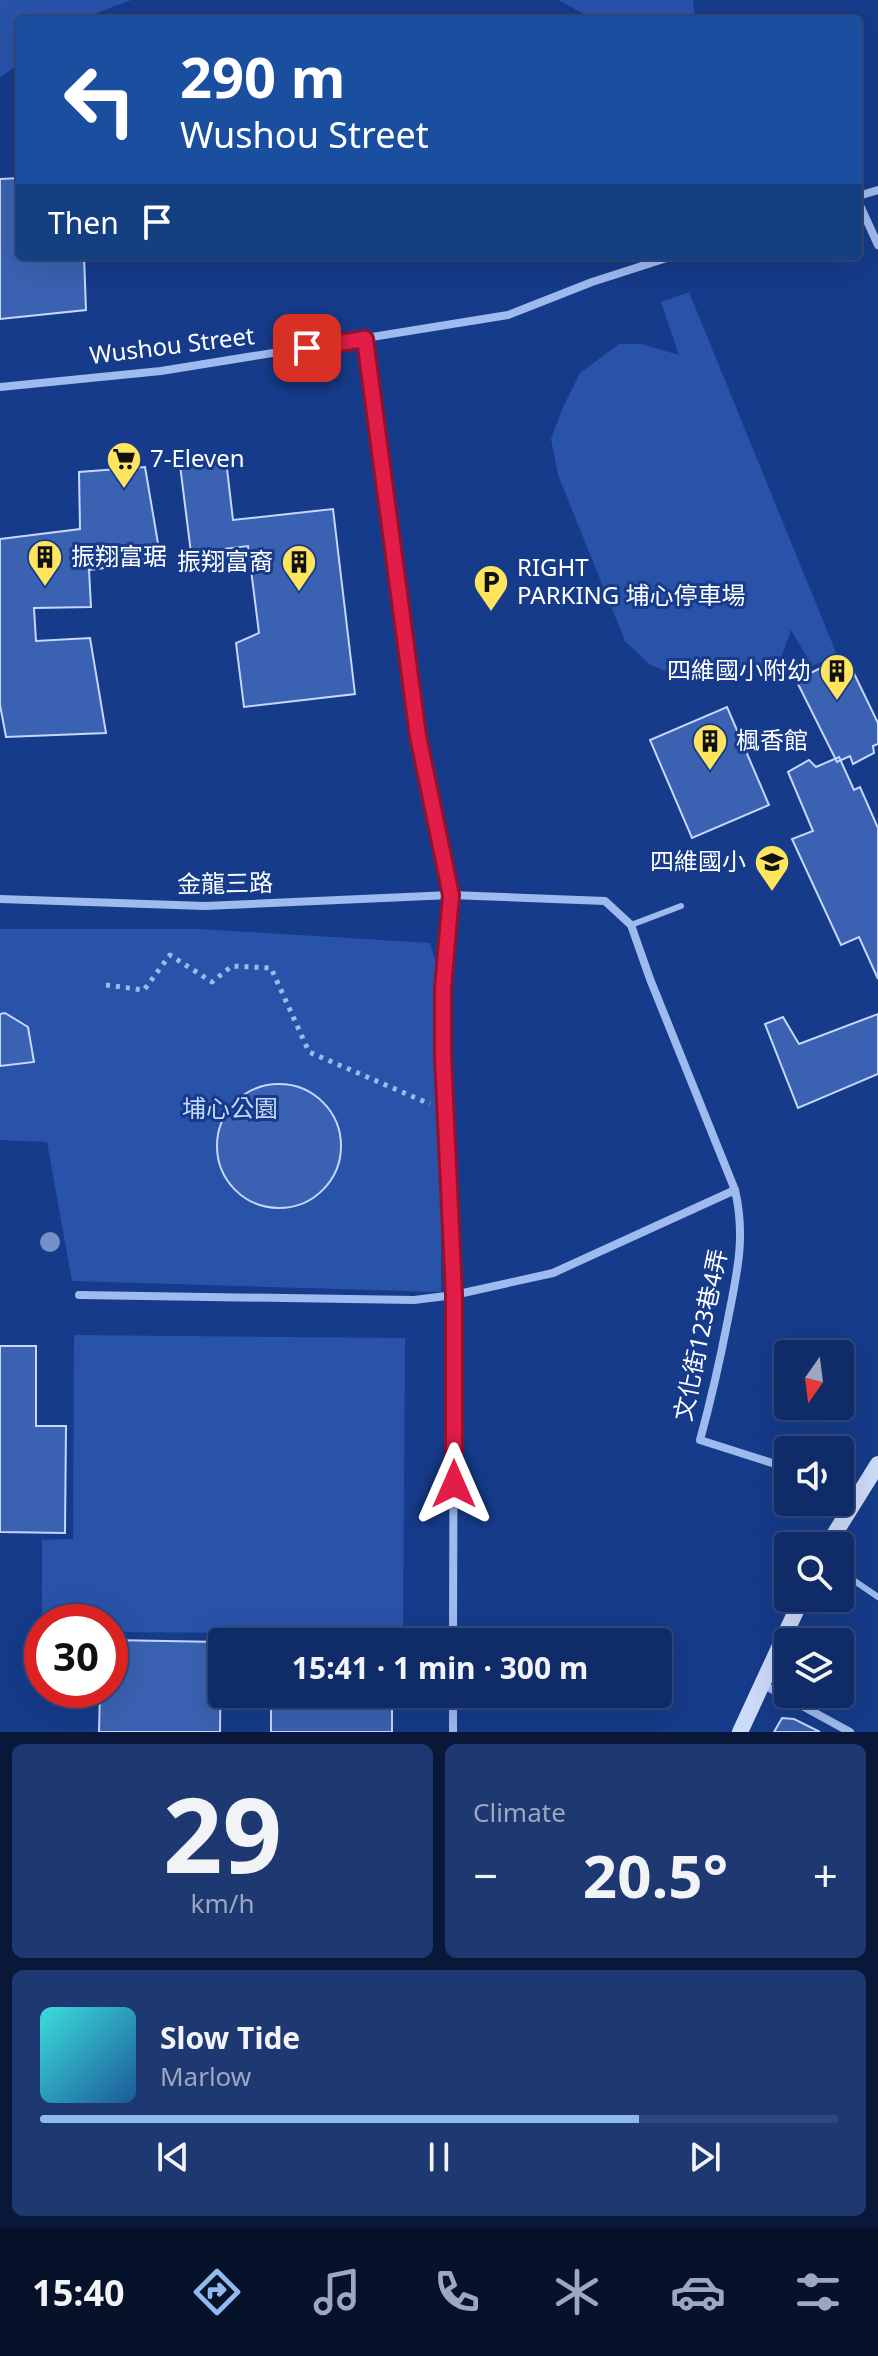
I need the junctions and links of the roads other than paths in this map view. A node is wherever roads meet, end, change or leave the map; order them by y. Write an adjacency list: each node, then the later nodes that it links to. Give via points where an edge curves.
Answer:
1 (862, 207): 2 (street)
2 (878, 245)
3 (661, 260): 4 (street, Wushou Street, via 508,315)
4 (365, 339): 5 (street, Wushou Street, via 161,371); 6 (street, via 418,736)
5 (0, 387)
6 (451, 895): 7 (street, 金龍三路, via 205,906); 9 (street, 金龍三路, via 605,901); 12 (street, via 443,988)
7 (0, 899)
8 (681, 906): 9 (lane)
9 (631, 925): 10 (street, 文化街123巷4弄)
10 (735, 1190): 12 (street, via 553,1273); 13 (street, 文化街123巷4弄, via 741,1255 700,1440)
11 (79, 1295): 12 (street, via 414,1300)
12 (454, 1295): 21 (street)
13 (774, 1464)
14 (878, 1464): 16 (street)
15 (854, 1490): 16 (street)
16 (860, 1492): 17 (street)
17 (836, 1532)
18 (854, 1581): 19 (lane)
19 (878, 1597)
20 (795, 1612): 22 (street)
21 (453, 1628)
22 (762, 1684): 25 (street); 26 (street)
23 (453, 1708): 24 (street)
24 (453, 1732)
25 (740, 1732)
26 (850, 1732)

